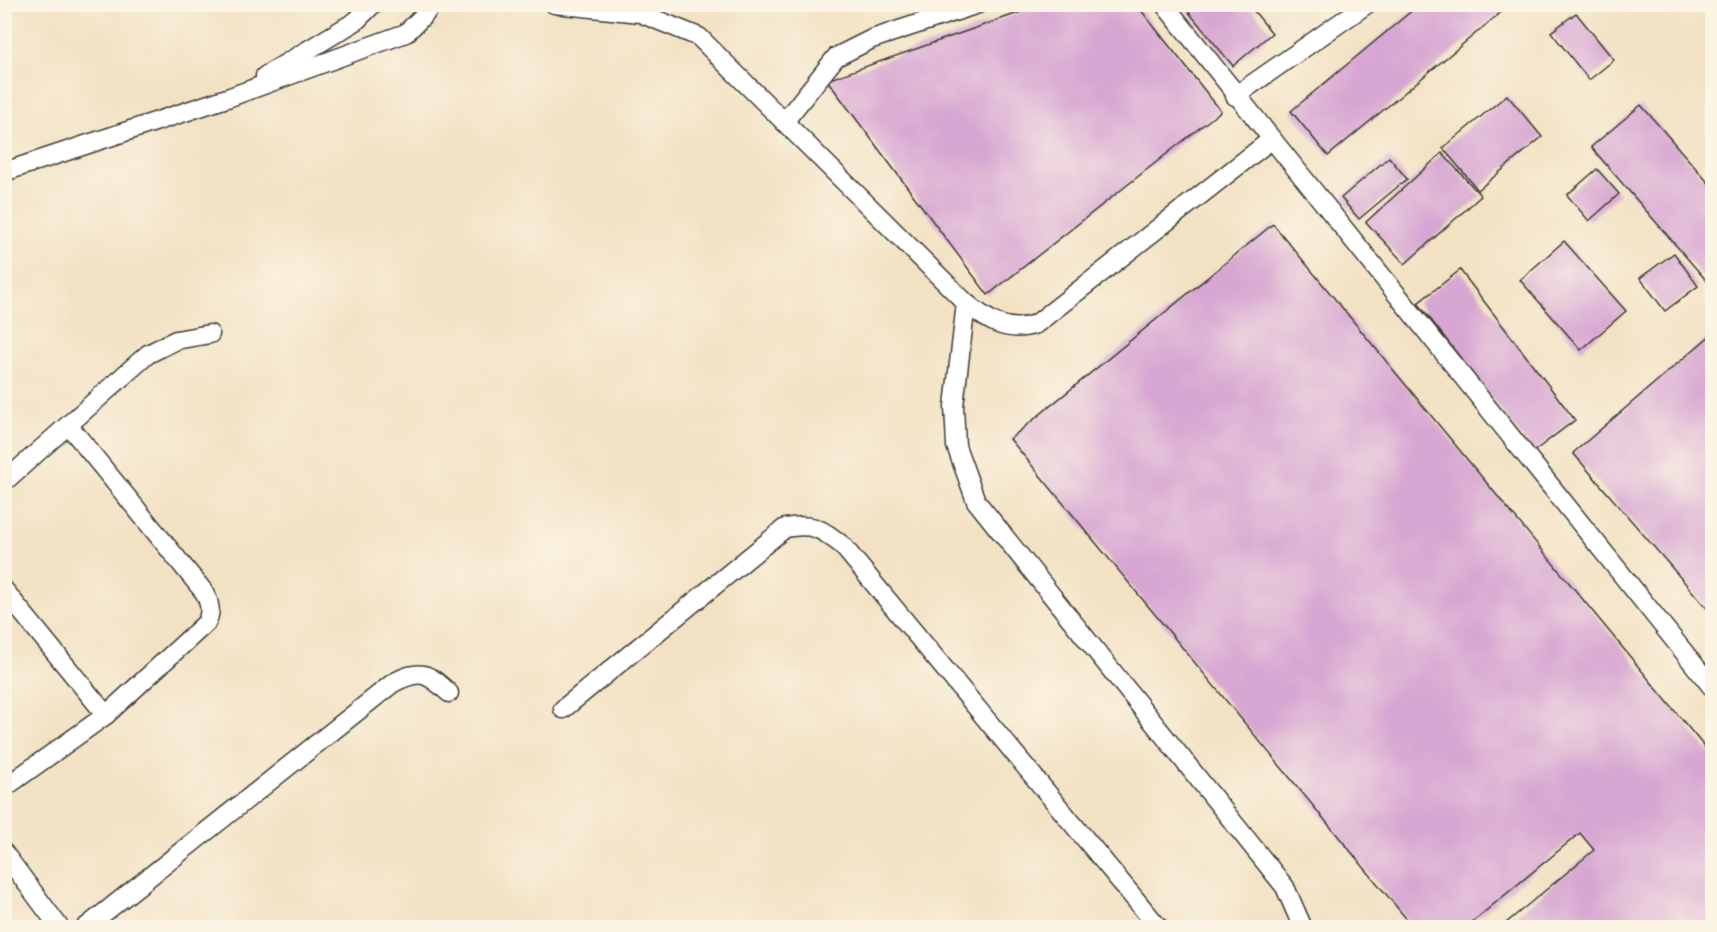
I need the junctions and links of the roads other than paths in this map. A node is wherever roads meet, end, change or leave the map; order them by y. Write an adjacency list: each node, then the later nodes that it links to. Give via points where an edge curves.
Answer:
1 (373, 4): 8 (lane, via 356,21)
2 (430, 4): 8 (lane, via 406,33)
3 (554, 4): 9 (lane, via 640,13 699,38)
4 (978, 4): 9 (lane, via 872,39 836,57)
5 (1164, 4): 7 (lane)
6 (1367, 4): 7 (lane)
7 (1235, 96): 10 (lane)
8 (230, 97): 11 (lane)
9 (784, 122): 12 (lane)
10 (1272, 139): 12 (lane, via 1036,324 1022,329 1000,326); 17 (lane)
11 (4, 172)
12 (966, 303): 26 (lane, via 954,406 957,446 976,501 1285,887)
13 (210, 334): 14 (lane, via 176,339 157,348)
14 (69, 426): 15 (lane); 20 (lane, via 210,604 211,614 206,623)
15 (4, 482)
16 (4, 590): 20 (lane)
17 (1713, 687)
18 (449, 693): 24 (lane, via 432,677 413,673 393,683)
19 (563, 709): 25 (lane, via 785,528 805,524 822,530 842,544)
20 (106, 715): 21 (lane)
21 (4, 788)
22 (4, 853): 23 (lane)
23 (60, 927)
24 (85, 927)
25 (1158, 927)
26 (1303, 927)

